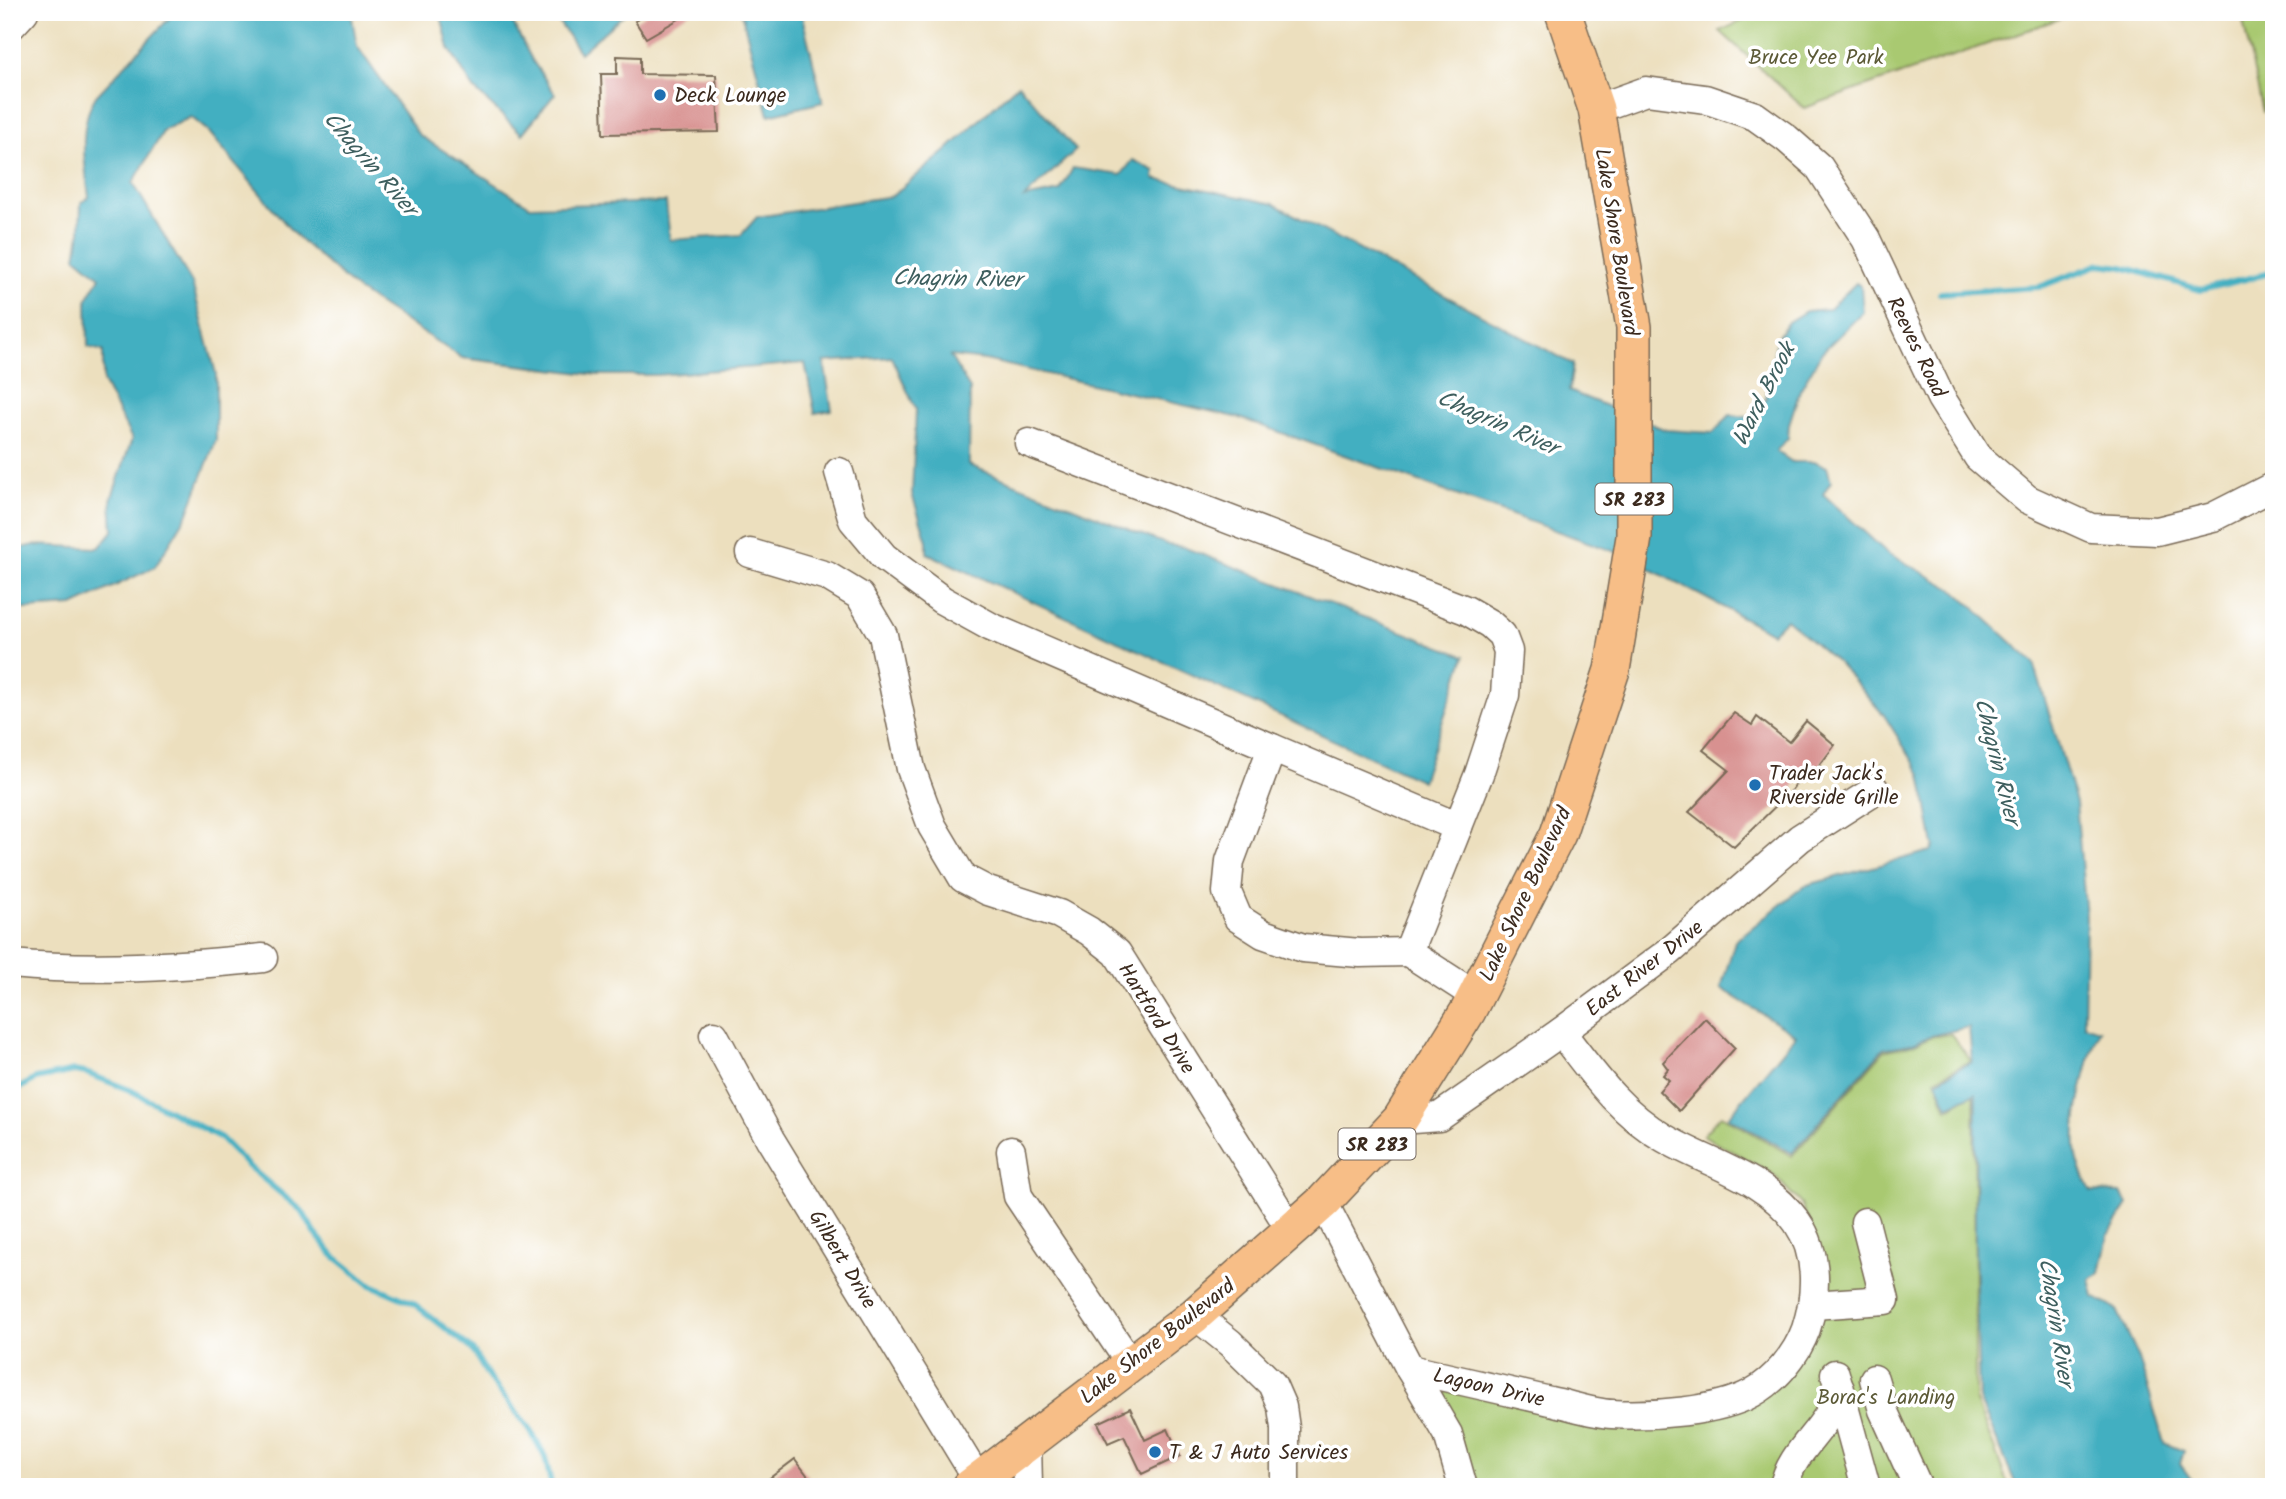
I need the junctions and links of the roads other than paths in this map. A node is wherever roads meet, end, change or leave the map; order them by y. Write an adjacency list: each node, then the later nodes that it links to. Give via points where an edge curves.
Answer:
1 (24, 12): 3 (street)
2 (1563, 12): 4 (main road, Lake Shore Boulevard / SR 283)
3 (12, 25)
4 (1596, 108): 7 (street, Reeves Road, via 1647,91 1705,99 1755,116 1819,167 1866,239 1956,422 1978,457 2027,499 2091,528 2157,531 2213,517); 15 (main road, Lake Shore Boulevard / SR 283, via 1634,327 1634,537 1612,670 1558,834)
5 (1029, 443): 11 (street, via 1466,610 1490,624 1502,635 1508,652 1505,695)
6 (839, 472): 9 (street, via 853,520 884,557 942,600 991,627)
7 (2274, 486)
8 (750, 553): 22 (street, Hartford Drive, via 827,576 860,596 883,635 911,769 932,826 963,878 1059,914 1117,954)
9 (1272, 748): 11 (street); 12 (street, via 1230,861 1227,892 1238,918 1264,934 1303,948)
10 (1875, 790): 16 (street, East River Drive, via 1800,838 1670,951)
11 (1458, 827): 12 (street)
12 (1408, 952): 15 (street)
13 (263, 958): 14 (street, via 203,965 67,969)
14 (12, 964)
15 (1476, 996): 18 (main road, Lake Shore Boulevard / SR 283)
16 (1562, 1032): 18 (street, East River Drive, via 1438,1117); 23 (street, Lagoon Drive, via 1619,1106 1663,1138 1764,1189 1797,1223 1813,1259)
17 (714, 1035): 29 (street, Gilbert Drive, via 770,1139)
18 (1400, 1120): 20 (main road, Lake Shore Boulevard / SR 283)
19 (1011, 1151): 25 (street, via 1018,1196)
20 (1323, 1202): 22 (main road, Lake Shore Boulevard / SR 283); 26 (street, Lagoon Drive)
21 (1865, 1222): 23 (street, via 1885,1300)
22 (1291, 1230): 24 (main road, Lake Shore Boulevard / SR 283)
23 (1814, 1305): 26 (street, Lagoon Drive, via 1801,1344 1780,1371 1752,1393 1707,1408 1609,1414)
24 (1195, 1315): 25 (main road, Lake Shore Boulevard / SR 283); 31 (street, via 1272,1384 1285,1428)
25 (1130, 1363): 28 (main road, Lake Shore Boulevard / SR 283)
26 (1410, 1369): 32 (street, via 1448,1434)
27 (1874, 1379): 35 (street)
28 (1027, 1442): 29 (main road, Lake Shore Boulevard / SR 283); 30 (street)
29 (974, 1483)
30 (1028, 1487)
31 (1286, 1487)
32 (1463, 1487)
33 (1784, 1487): 34 (street, via 1808,1440 1834,1407 1837,1381)
34 (1866, 1487)
35 (1918, 1487)

